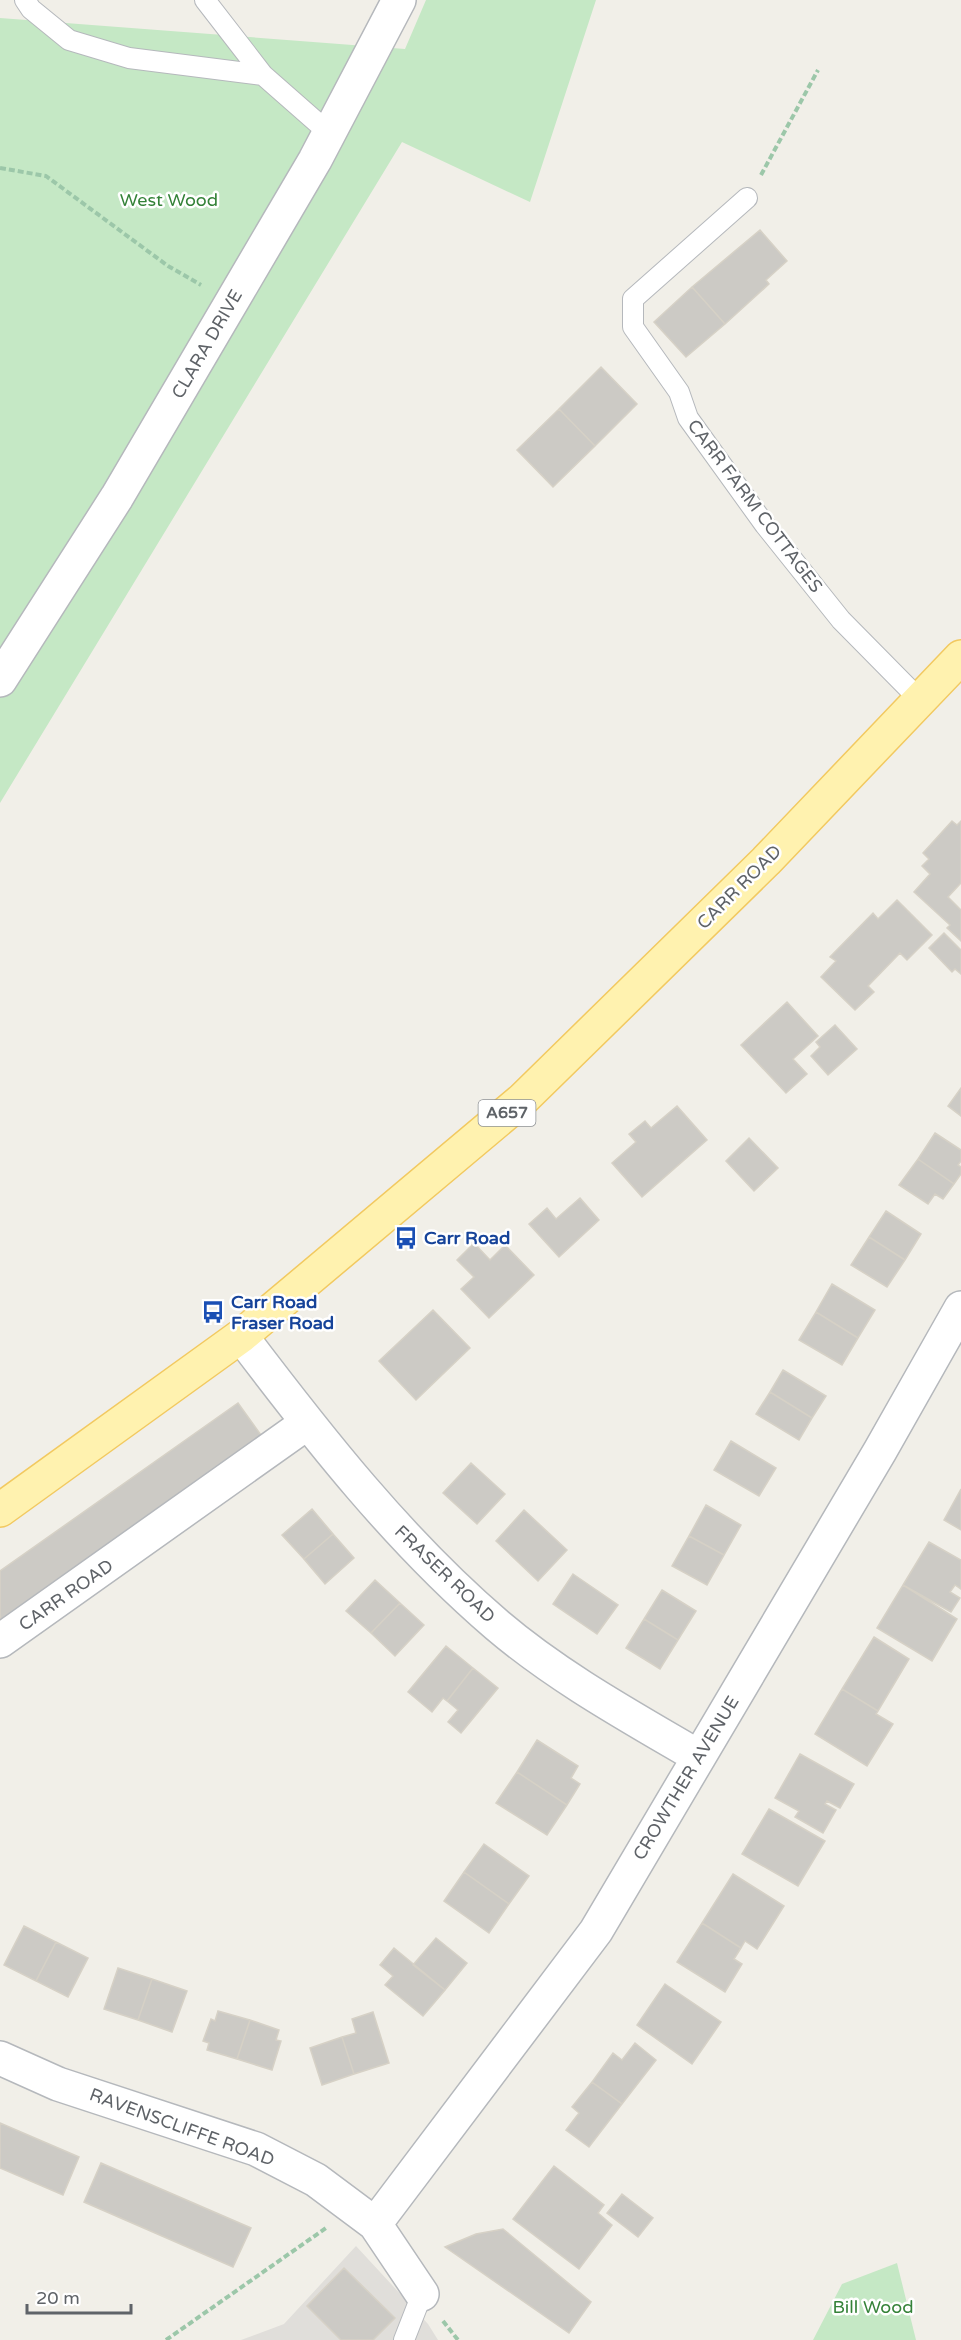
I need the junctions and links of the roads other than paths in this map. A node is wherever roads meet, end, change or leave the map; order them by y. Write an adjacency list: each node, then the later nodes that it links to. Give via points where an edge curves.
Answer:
1 (25, 0): 4 (lane, via 69,40 129,58)
2 (204, 0): 4 (lane)
3 (399, 0): 5 (street, CLARA DRIVE)
4 (263, 75): 5 (lane)
5 (329, 133): 8 (street, CLARA DRIVE, via 117,497)
6 (747, 198): 9 (lane, CARR FARM COTTAGES, via 633,298 633,327 679,392 688,418 765,525 841,620)
7 (961, 657): 9 (main road, CARR ROAD / A657)
8 (0, 680)
9 (919, 699): 11 (main road, CARR ROAD / A657, via 766,861 522,1100)
10 (961, 1308): 15 (street, CROWTHER AVENUE)
11 (241, 1336): 12 (street, FRASER ROAD); 13 (main road, CARR ROAD / A657)
12 (307, 1423): 14 (street, CARR ROAD); 15 (street, FRASER ROAD, via 378,1508 498,1626 565,1675)
13 (0, 1510)
14 (0, 1641)
15 (699, 1756): 17 (street, CROWTHER AVENUE, via 596,1931)
16 (0, 2058): 17 (street, RAVENSCLIFFE ROAD, via 58,2084 256,2149 316,2180)
17 (364, 2216): 18 (street, RAVENSCLIFFE ROAD)
18 (422, 2294): 19 (lane)
19 (404, 2340)

